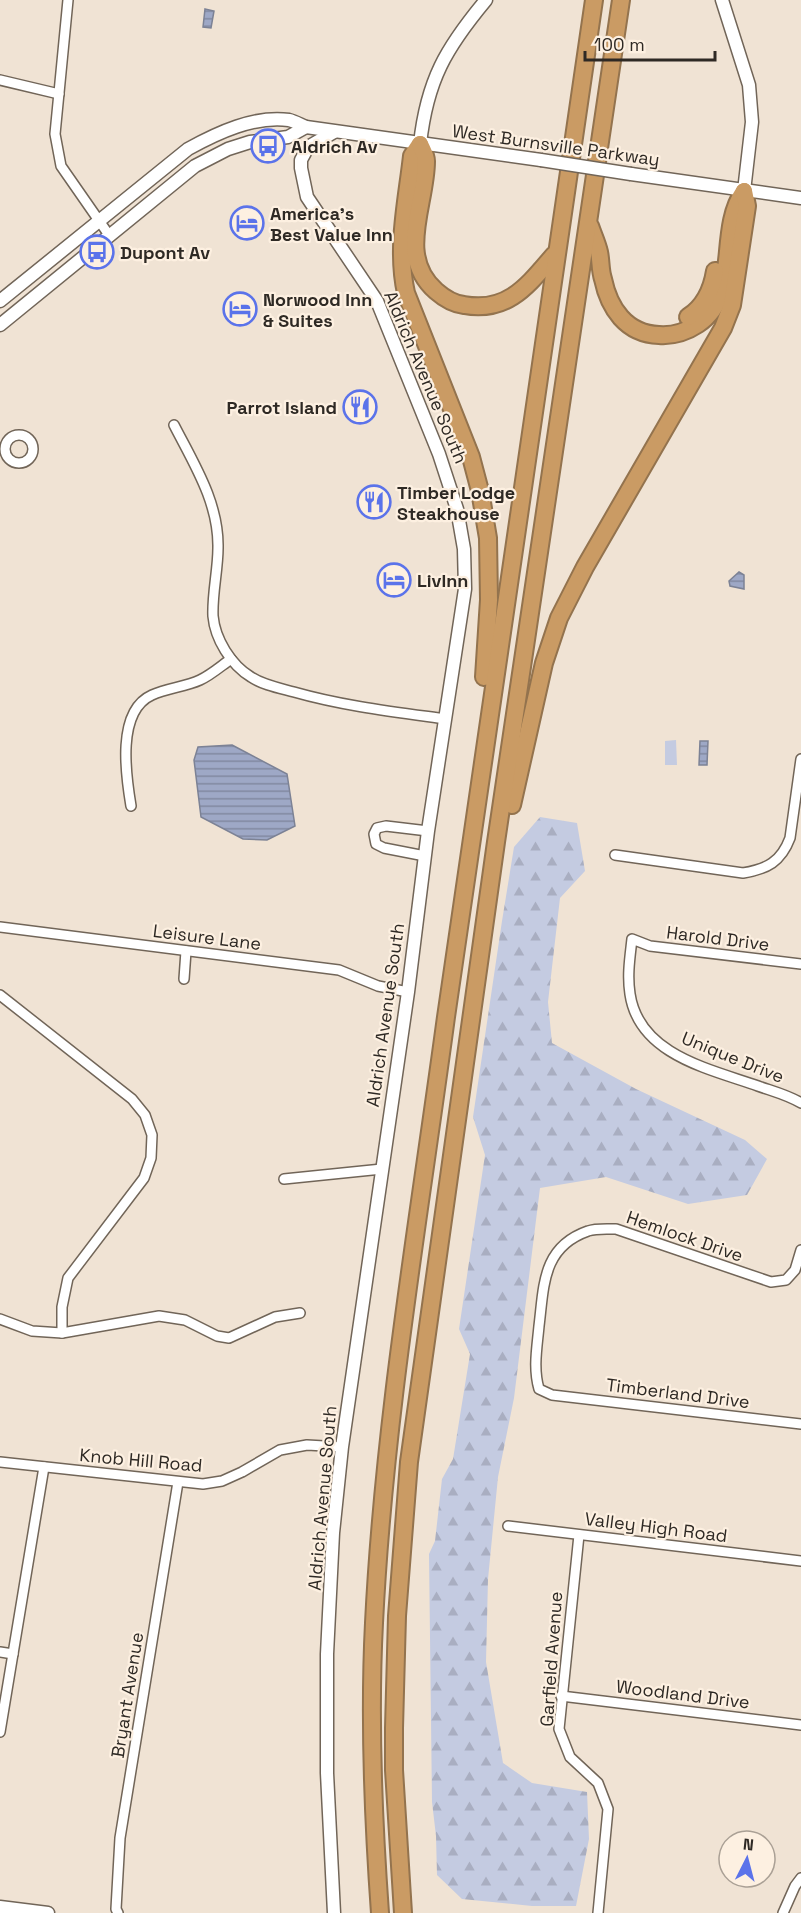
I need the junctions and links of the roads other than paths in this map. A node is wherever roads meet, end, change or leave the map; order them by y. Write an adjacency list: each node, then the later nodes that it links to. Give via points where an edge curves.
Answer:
1 (68, 0): 7 (street)
2 (486, 0): 10 (street, via 446,53 432,83)
3 (594, 0): 17 (highway)
4 (621, 0): 15 (highway)
5 (722, 0): 12 (street, via 749,85 752,122)
6 (0, 80): 7 (street)
7 (59, 93): 14 (street, via 55,134 61,166)
8 (306, 127): 9 (street, West Burnsville Parkway); 11 (street, Aldrich Avenue South, via 297,147); 14 (street, West Burnsville Parkway, via 290,120 264,121 214,136 188,149); 16 (street, via 288,137 250,141 212,156)
9 (334, 132): 10 (street, West Burnsville Parkway); 11 (street, via 308,147)
10 (420, 144): 12 (street, West Burnsville Parkway, bridge); 17 (highway, via 426,159 414,243 416,259 430,286 444,298 477,308 496,306 529,284); 25 (highway, via 412,156 402,273 406,293 471,457 488,538 489,600)
11 (301, 160): 22 (street, Aldrich Avenue South, via 308,197 377,301 458,509 465,589)
12 (744, 190): 13 (street, West Burnsville Parkway); 15 (highway, via 735,204 720,298 710,314 693,327 674,334 646,334 617,315 602,279); 27 (highway, via 747,206 732,305 723,328 559,618 544,663 512,806)
13 (801, 198)
14 (97, 221): 16 (street); 18 (street, West Burnsville Parkway)
15 (589, 222): 27 (highway)
16 (109, 235): 19 (street)
17 (555, 255): 25 (highway)
18 (0, 301)
19 (0, 325)
20 (174, 425): 21 (street, via 214,510 219,547 213,617 219,639)
21 (231, 659): 22 (street, via 250,676 273,687 329,702); 24 (street, via 201,680 149,696 134,710 128,727 125,770)
22 (446, 719): 26 (street, Aldrich Avenue South)
23 (801, 759): 28 (street, via 790,838 785,850 763,869 742,873)
24 (131, 806)
25 (475, 807): 63 (highway, via 383,1485 372,1659 372,1779)
26 (428, 831): 29 (street, Aldrich Avenue South); 29 (street, via 386,826 377,828 374,834 376,844 384,848)
27 (496, 842): 64 (highway, via 406,1493 394,1728)
28 (615, 855)
29 (425, 856): 35 (street, Aldrich Avenue South)
30 (0, 927): 32 (street, Leisure Lane)
31 (632, 939): 33 (street, Harold Drive, via 650,946); 37 (street, Unique Drive, via 630,997 639,1020 654,1040 684,1059)
32 (186, 951): 34 (street); 35 (street, Leisure Lane, via 339,970 378,986)
33 (801, 964)
34 (184, 979)
35 (408, 992): 38 (street, Aldrich Avenue South)
36 (0, 994): 43 (street, via 132,1099 145,1115 152,1135 151,1158 144,1178 68,1278)
37 (801, 1103)
38 (382, 1169): 39 (street); 46 (street, Aldrich Avenue South)
39 (284, 1179)
40 (801, 1250): 44 (street, Hemlock Drive, via 795,1270 786,1280 771,1282 616,1229 590,1230 567,1242 553,1257 545,1274 534,1373 539,1389)
41 (300, 1313): 43 (street, via 275,1317 229,1338 216,1336 185,1320 159,1316)
42 (0, 1319): 43 (street, via 32,1331)
43 (62, 1333)
44 (552, 1395): 45 (street, Timberland Drive)
45 (801, 1424)
46 (342, 1447): 49 (street, Knob Hill Road, via 292,1447 268,1455 222,1481); 62 (street, Aldrich Avenue South, via 327,1654 327,1773)
47 (0, 1462): 48 (street, Knob Hill Road)
48 (44, 1467): 49 (street, Knob Hill Road); 54 (street)
49 (178, 1482): 61 (street, Bryant Avenue, via 120,1838)
50 (508, 1526): 51 (street, Valley High Road)
51 (579, 1535): 52 (street, Valley High Road); 55 (street, Garfield Avenue)
52 (801, 1561)
53 (0, 1652): 54 (street)
54 (13, 1653): 57 (street)
55 (561, 1696): 56 (street, Woodland Drive); 65 (street, Garfield Avenue, via 559,1729 570,1757 598,1783 608,1809)
56 (801, 1725)
57 (0, 1732)
58 (801, 1878): 66 (street)
59 (3, 1909): 60 (street)
60 (48, 1913)
61 (118, 1913)
62 (334, 1913)
63 (380, 1913)
64 (403, 1913)
65 (598, 1913)
66 (783, 1913)

